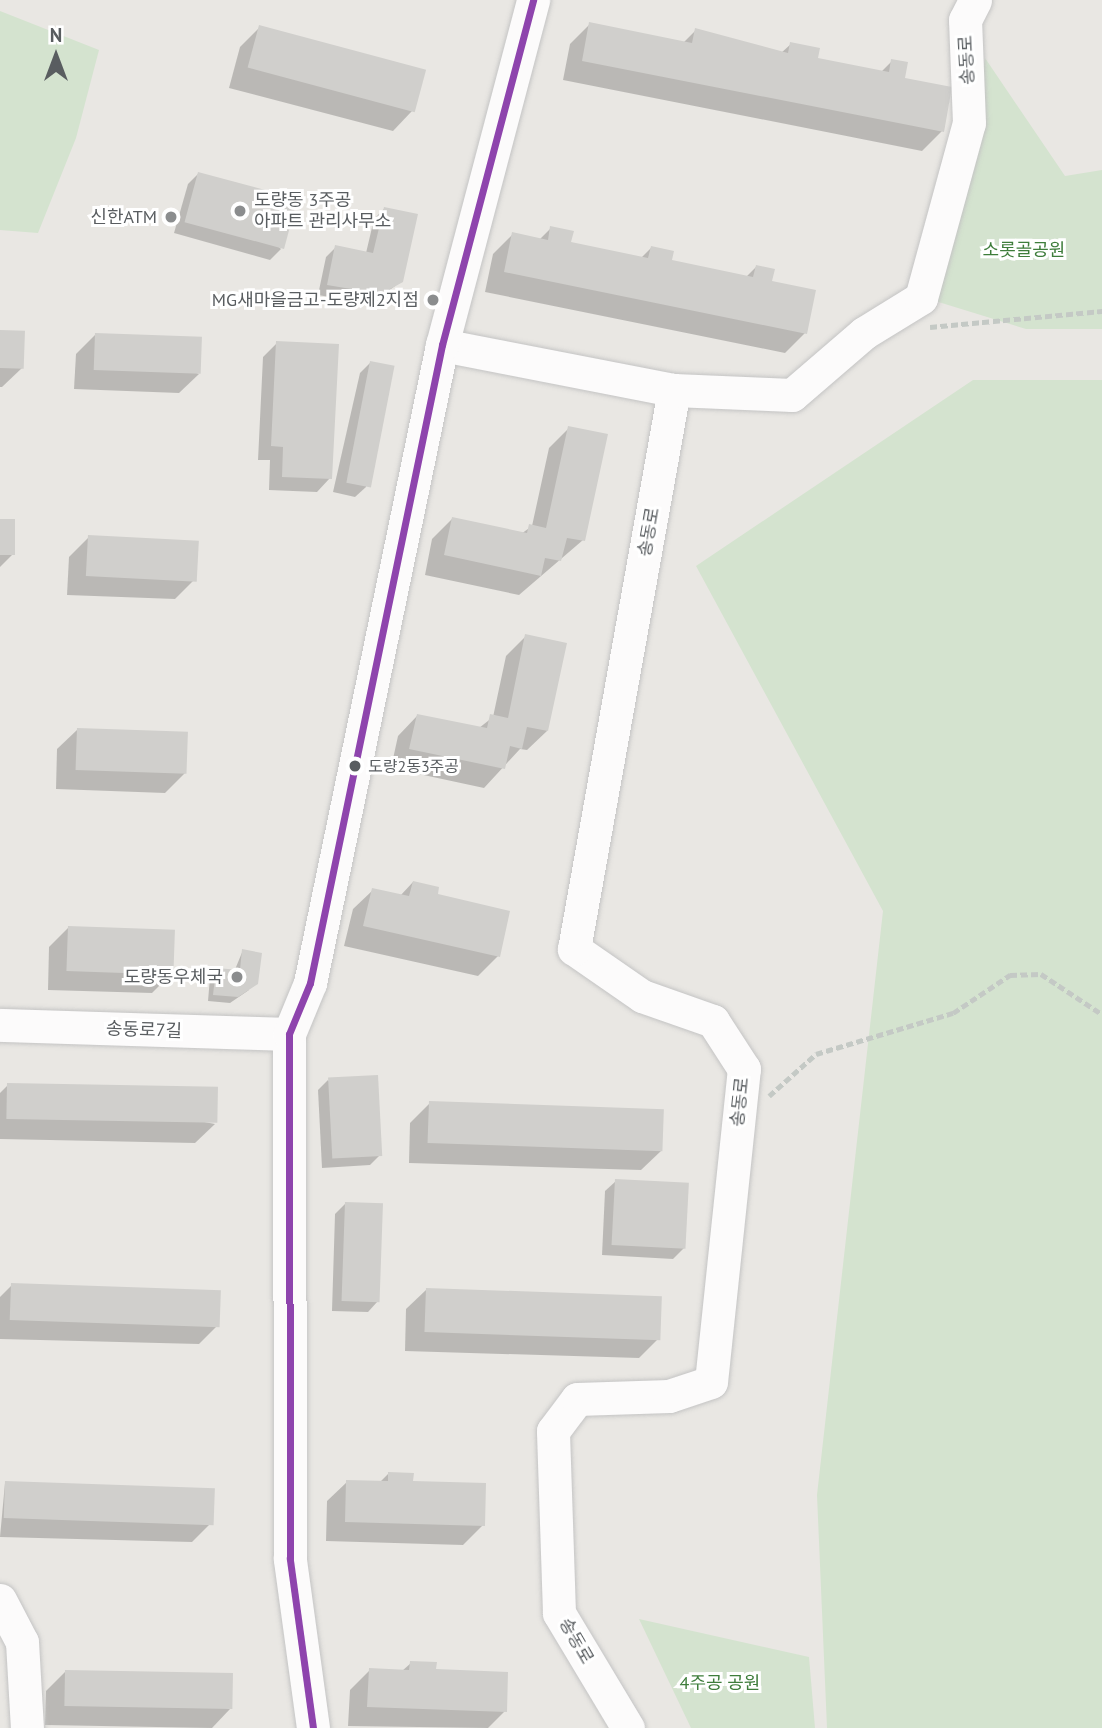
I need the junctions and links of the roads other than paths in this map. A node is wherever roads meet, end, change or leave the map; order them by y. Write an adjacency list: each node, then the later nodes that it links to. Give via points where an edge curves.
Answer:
1 (533, 0): 3 (street)
2 (975, 0): 4 (street, 송동로, via 965,20 969,123 921,298 864,333 792,396)
3 (442, 345): 4 (street, 송동로); 6 (street, via 310,983)
4 (674, 390): 10 (street, 송동로, via 574,948 642,996 713,1021 744,1069 711,1382 669,1396 577,1399 553,1431 559,1614)
5 (0, 1025): 6 (street, 송동로7길)
6 (289, 1034): 9 (street, via 290,1559)
7 (0, 1600): 8 (street, via 22,1643)
8 (27, 1728)
9 (313, 1728)
10 (628, 1728)

